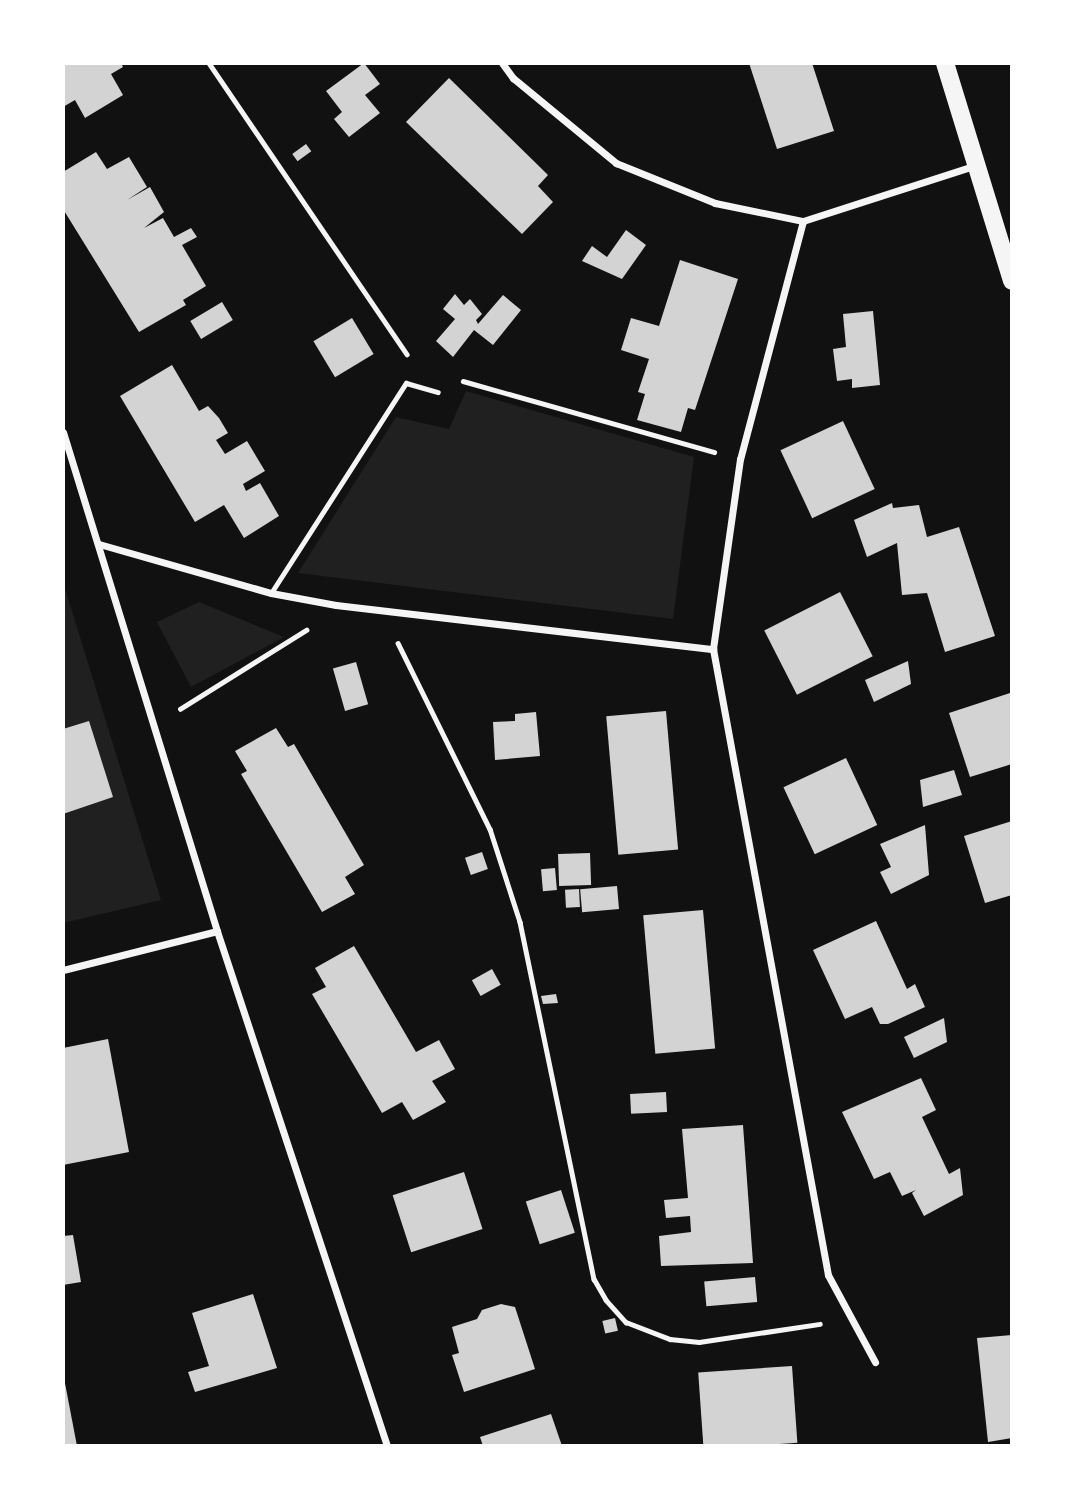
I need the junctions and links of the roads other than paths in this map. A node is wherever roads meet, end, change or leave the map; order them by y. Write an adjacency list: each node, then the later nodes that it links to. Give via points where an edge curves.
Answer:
1 (502, 63): 4 (street, via 513,78 616,163 715,203)
2 (945, 63): 3 (main road)
3 (977, 165): 4 (street); 5 (main road)
4 (803, 222): 10 (street, via 740,459)
5 (1012, 281)
6 (438, 391): 9 (lane, via 406,383)
7 (63, 432): 8 (street)
8 (99, 544): 9 (street); 11 (street)
9 (271, 593): 10 (street, via 382,611)
10 (713, 649): 13 (street, via 828,1275)
11 (217, 931): 12 (street); 14 (street)
12 (63, 970)
13 (875, 1362)
14 (387, 1446)

